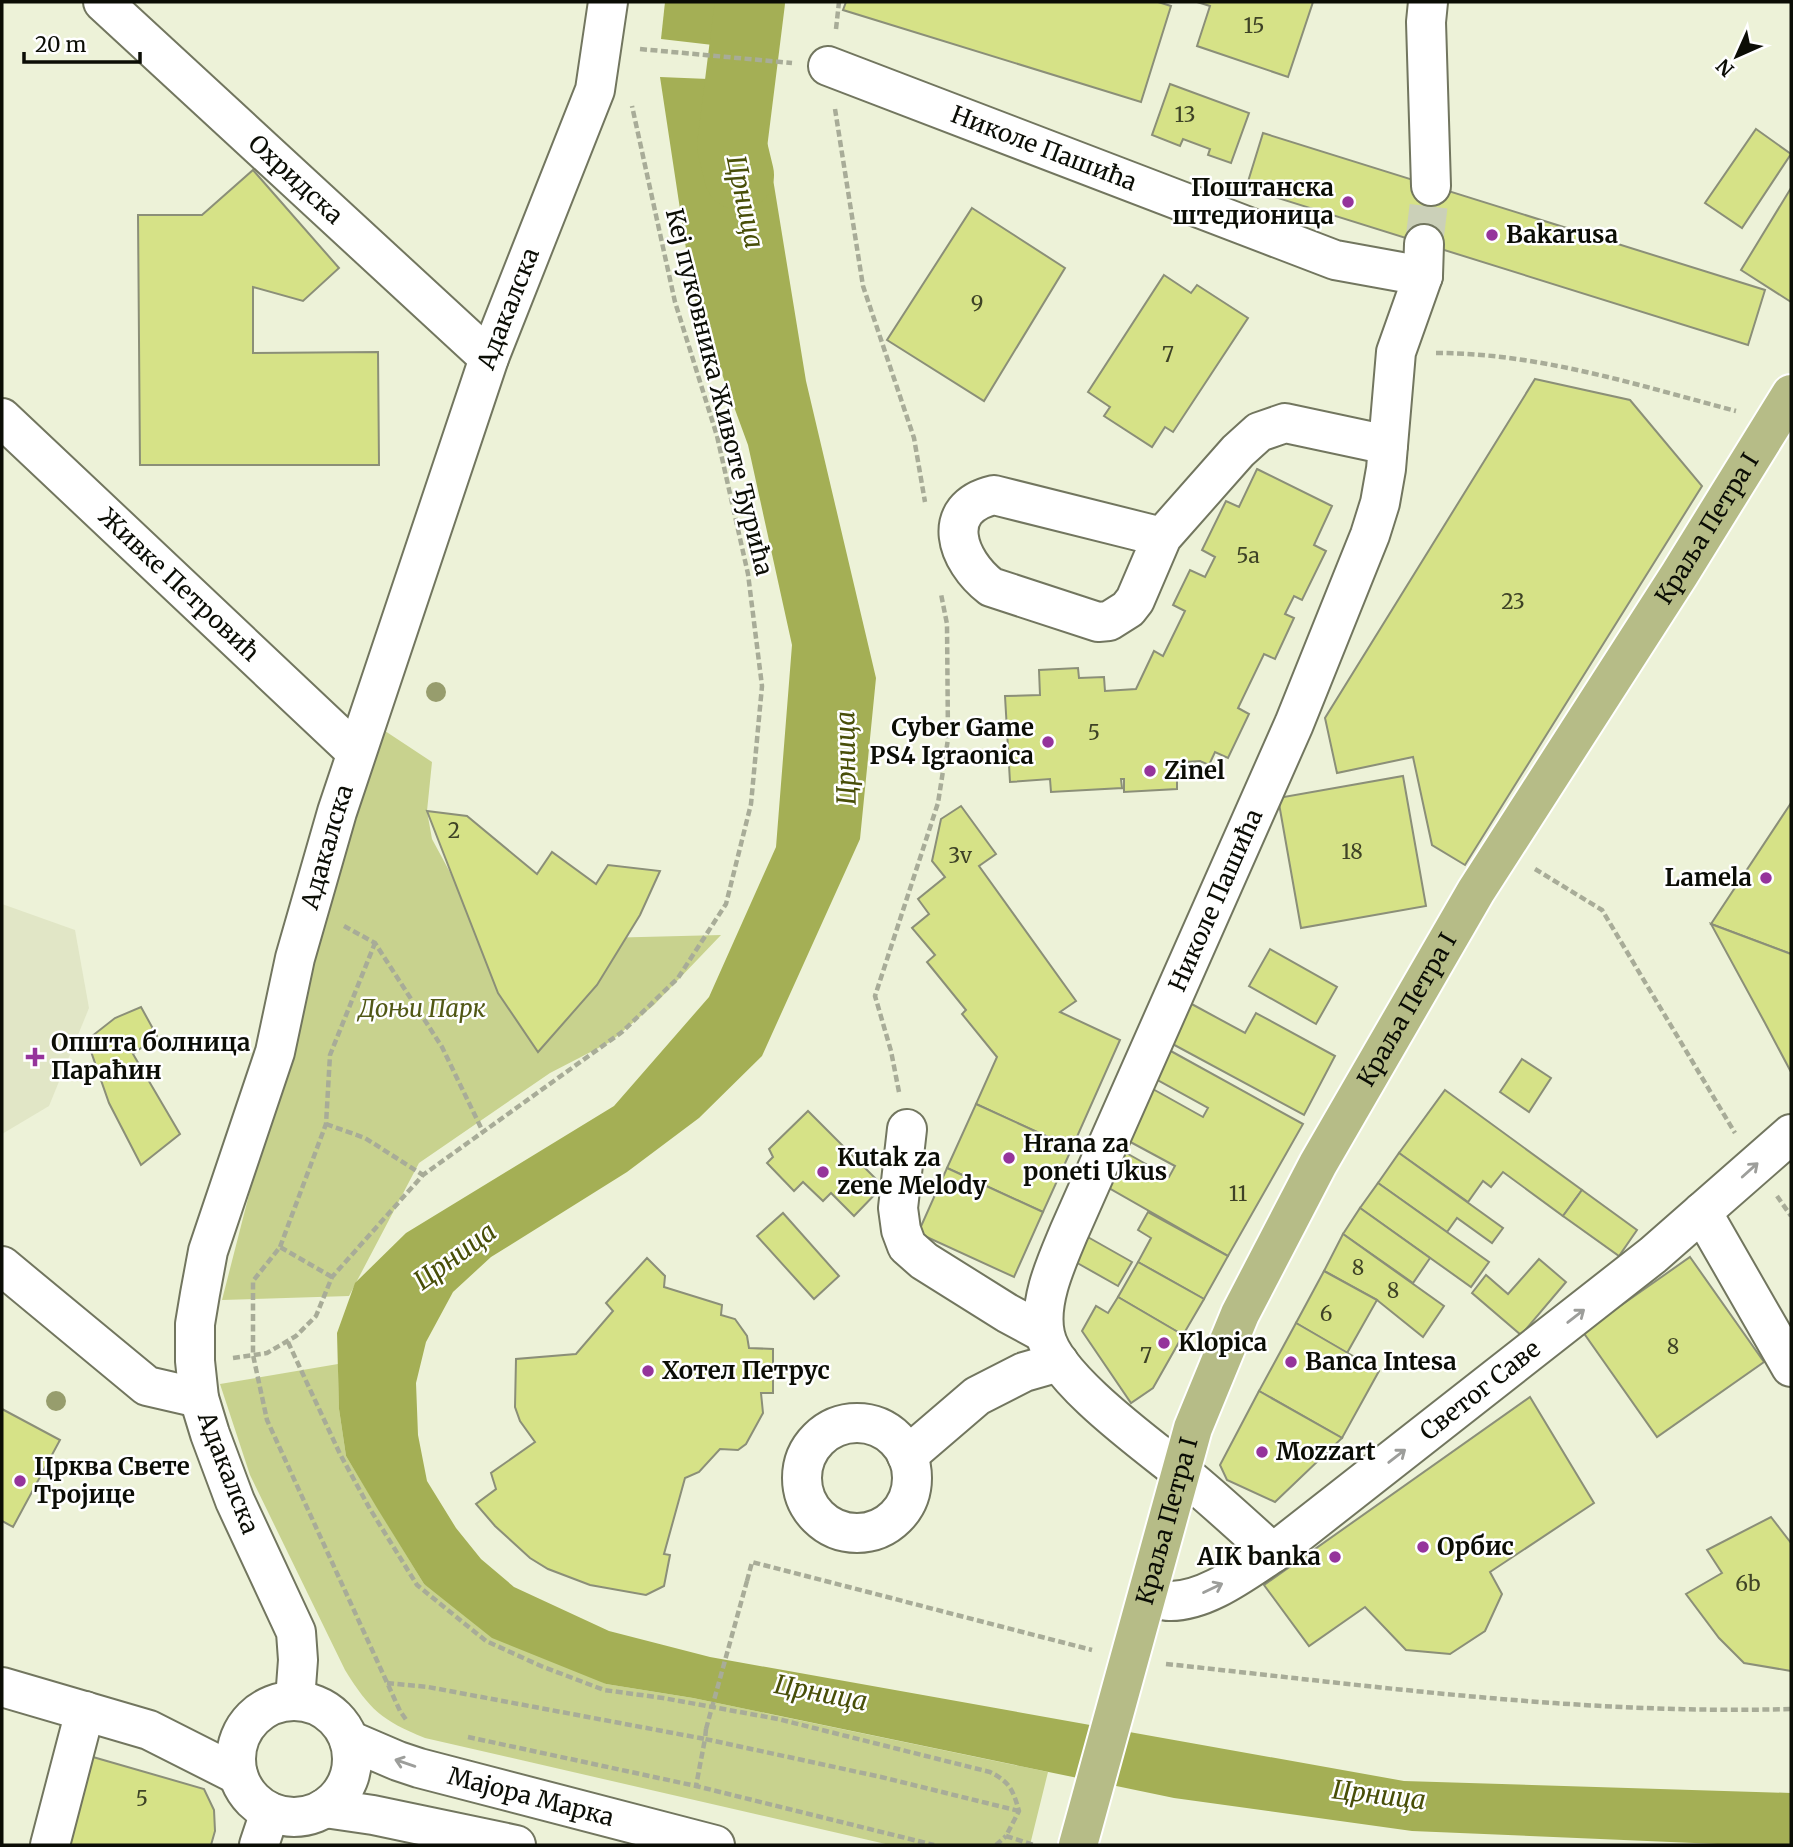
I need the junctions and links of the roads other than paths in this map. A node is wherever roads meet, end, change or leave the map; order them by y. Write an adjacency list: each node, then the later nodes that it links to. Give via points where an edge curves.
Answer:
1 (103, 2): 6 (street, Охридска)
2 (608, 2): 6 (street, Адакалска, via 594,90)
3 (1428, 2): 5 (street)
4 (828, 66): 9 (street, Николе Пашића, via 1335,260 1423,260 1396,352)
5 (1430, 186)
6 (489, 358): 11 (street, Адакалска)
7 (1783, 407): 20 (main road, Краља Петра I, via 1502,849 1345,1116 1266,1262 1214,1374)
8 (2, 418): 11 (street, Живке Петровић)
9 (1388, 445): 10 (street, via 1285,423 1271,426 1247,441); 16 (street, Николе Пашића, via 1380,503 1357,570 1238,853 1069,1232 1044,1314)
10 (1162, 537): 10 (street, via 1135,600 1119,616 1098,622 991,587 967,562 958,540 966,510 994,495)
11 (356, 752): 18 (street, Адакалска, via 295,958 275,1052 208,1251 195,1324)
12 (906, 1129): 16 (street, via 898,1208 907,1246)
13 (1791, 1134): 14 (street, Светог Саве, one-way to 13)
14 (1702, 1212): 17 (street); 21 (street, Светог Саве, one-way to 14)
15 (2, 1266): 18 (street, via 146,1385)
16 (1052, 1347): 19 (street, via 977,1396); 20 (street, via 1121,1425)
17 (1791, 1367)
18 (199, 1398): 24 (street, Адакалска, via 235,1500 296,1632)
19 (907, 1456)
20 (1181, 1472): 21 (street); 22 (main road, Краља Петра I)
21 (1273, 1553): 22 (street, Светог Саве, one-way to 21, via 1169,1601 1194,1597)
22 (1147, 1597): 32 (main road, Краља Петра I)
23 (2, 1687): 25 (street, Мајора Марка)
24 (295, 1700): 27 (street, via 264,1708); 28 (street, via 328,1712)
25 (85, 1711): 26 (street, Мајора Марка); 33 (street)
26 (149, 1730): 27 (street, Мајора Марка); 29 (street, Мајора Марка)
27 (241, 1732): 29 (street, via 236,1746)
28 (349, 1740): 30 (street, via 349,1778 340,1796); 35 (street, Мајора Марка, one-way to 28, via 419,1768)
29 (238, 1775): 31 (street, Мајора Марка)
30 (325, 1808): 31 (street, Мајора Марка, via 288,1817); 34 (street, Мајора Марка)
31 (264, 1829)
32 (1080, 1837)
33 (50, 1845)
34 (516, 1845)
35 (715, 1845)

